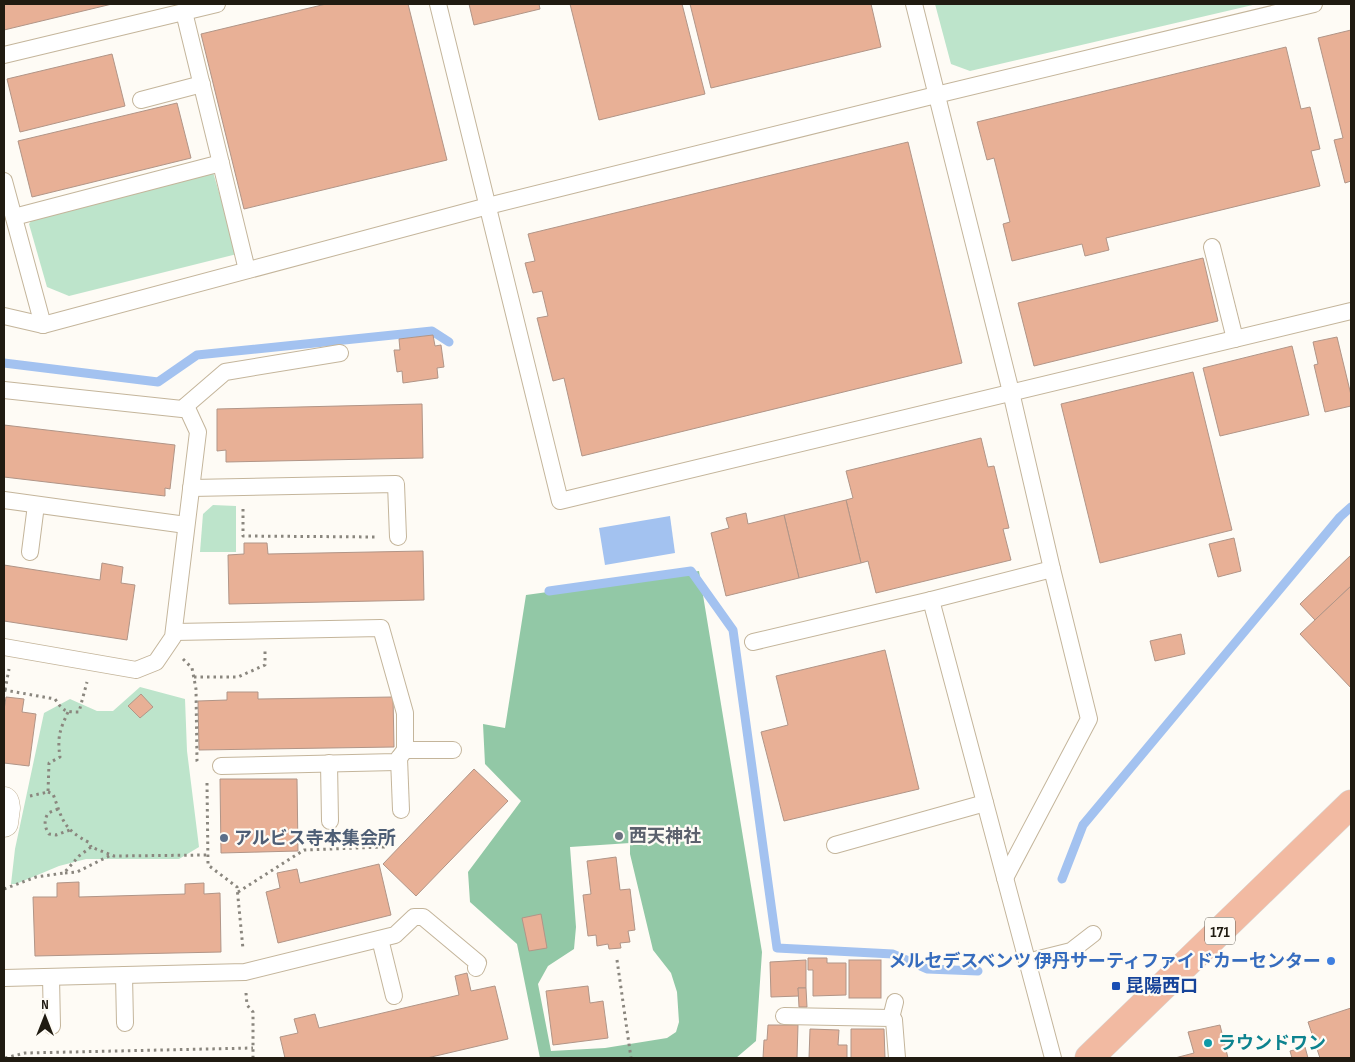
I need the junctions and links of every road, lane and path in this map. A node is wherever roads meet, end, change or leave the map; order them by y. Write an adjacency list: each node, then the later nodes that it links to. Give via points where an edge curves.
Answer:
1 (217, 4): 5 (lane)
2 (438, 4): 12 (lane)
3 (914, 4): 8 (lane)
4 (1314, 4): 8 (lane)
5 (184, 12): 6 (lane); 7 (lane)
6 (4, 55)
7 (202, 84): 9 (lane); 10 (lane)
8 (936, 95): 12 (lane); 22 (lane)
9 (141, 100)
10 (221, 163): 13 (lane); 15 (lane)
11 (4, 181): 13 (lane)
12 (488, 206): 15 (lane); 22 (lane, via 560,502)
13 (14, 217): 18 (lane)
14 (1212, 247): 19 (lane)
15 (247, 270): 18 (lane)
16 (1351, 311): 19 (lane)
17 (4, 316): 18 (lane)
18 (43, 325)
19 (1235, 339): 22 (lane)
20 (340, 353): 23 (lane, via 225,372)
21 (4, 390): 23 (lane, via 182,409)
22 (1011, 392): 31 (lane)
23 (186, 406): 25 (lane, via 198,432)
24 (243, 487): 25 (lane); 29 (path, via 242,536); 29 (lane, via 396,484)
25 (191, 488): 28 (lane)
26 (4, 500): 27 (lane)
27 (36, 505): 28 (lane); 30 (lane)
28 (186, 525): 34 (lane)
29 (398, 538)
30 (30, 552)
31 (1052, 569): 32 (lane); 60 (lane, via 1089,719)
32 (931, 600): 35 (lane); 48 (lane)
33 (264, 630): 34 (lane); 37 (path, via 266,665 238,677); 42 (lane, via 381,628 404,713)
34 (171, 639): 36 (lane, via 156,662 136,670); 37 (path, via 192,668)
35 (753, 642)
36 (4, 647)
37 (194, 677): 45 (path, via 197,761)
38 (86, 688): 40 (path, via 79,712)
39 (4, 690): 40 (path, via 54,699 61,709)
40 (68, 712): 47 (path, via 59,731 60,757 49,763)
41 (453, 750): 42 (lane)
42 (402, 754): 43 (lane, via 396,762); 52 (lane)
43 (329, 764): 44 (lane); 53 (lane)
44 (221, 766)
45 (200, 768)
46 (204, 776): 58 (path, via 208,783)
47 (48, 792): 50 (path); 51 (path, via 53,794)
48 (985, 803): 55 (lane); 60 (lane)
49 (1351, 804): 84 (highway, 171)
50 (4, 809)
51 (58, 809): 54 (path); 54 (path, via 48,813 44,820 45,828 49,834 56,835)
52 (401, 810): 62 (path, via 391,820 390,839 384,847 304,850)
53 (330, 821)
54 (70, 830): 56 (path)
55 (835, 845)
56 (91, 847): 57 (path); 59 (path)
57 (110, 855): 58 (path); 59 (path, via 77,872)
58 (208, 855): 62 (path, via 208,865 237,887)
59 (62, 873): 61 (path, via 36,877)
60 (1005, 878): 66 (lane)
61 (4, 889)
62 (238, 892): 68 (path)
63 (1093, 934): 66 (lane, via 1071,951)
64 (380, 939): 67 (lane, via 395,935 414,917 423,917 478,963); 68 (lane); 72 (lane)
65 (617, 960): 81 (path)
66 (1028, 962): 83 (lane)
67 (476, 968)
68 (245, 972): 69 (lane); 78 (path, via 247,1004 253,1012)
69 (124, 975): 70 (lane); 76 (lane)
70 (51, 977): 71 (lane); 77 (lane)
71 (4, 978)
72 (394, 996)
73 (895, 1002): 75 (lane)
74 (784, 1016): 75 (lane)
75 (891, 1018): 82 (lane, via 894,1020)
76 (125, 1023)
77 (52, 1026)
78 (253, 1048): 79 (path, via 25,1053); 80 (path)
79 (5, 1058)
80 (253, 1058)
81 (631, 1058)
82 (897, 1058)
83 (1053, 1058)
84 (1088, 1058)

